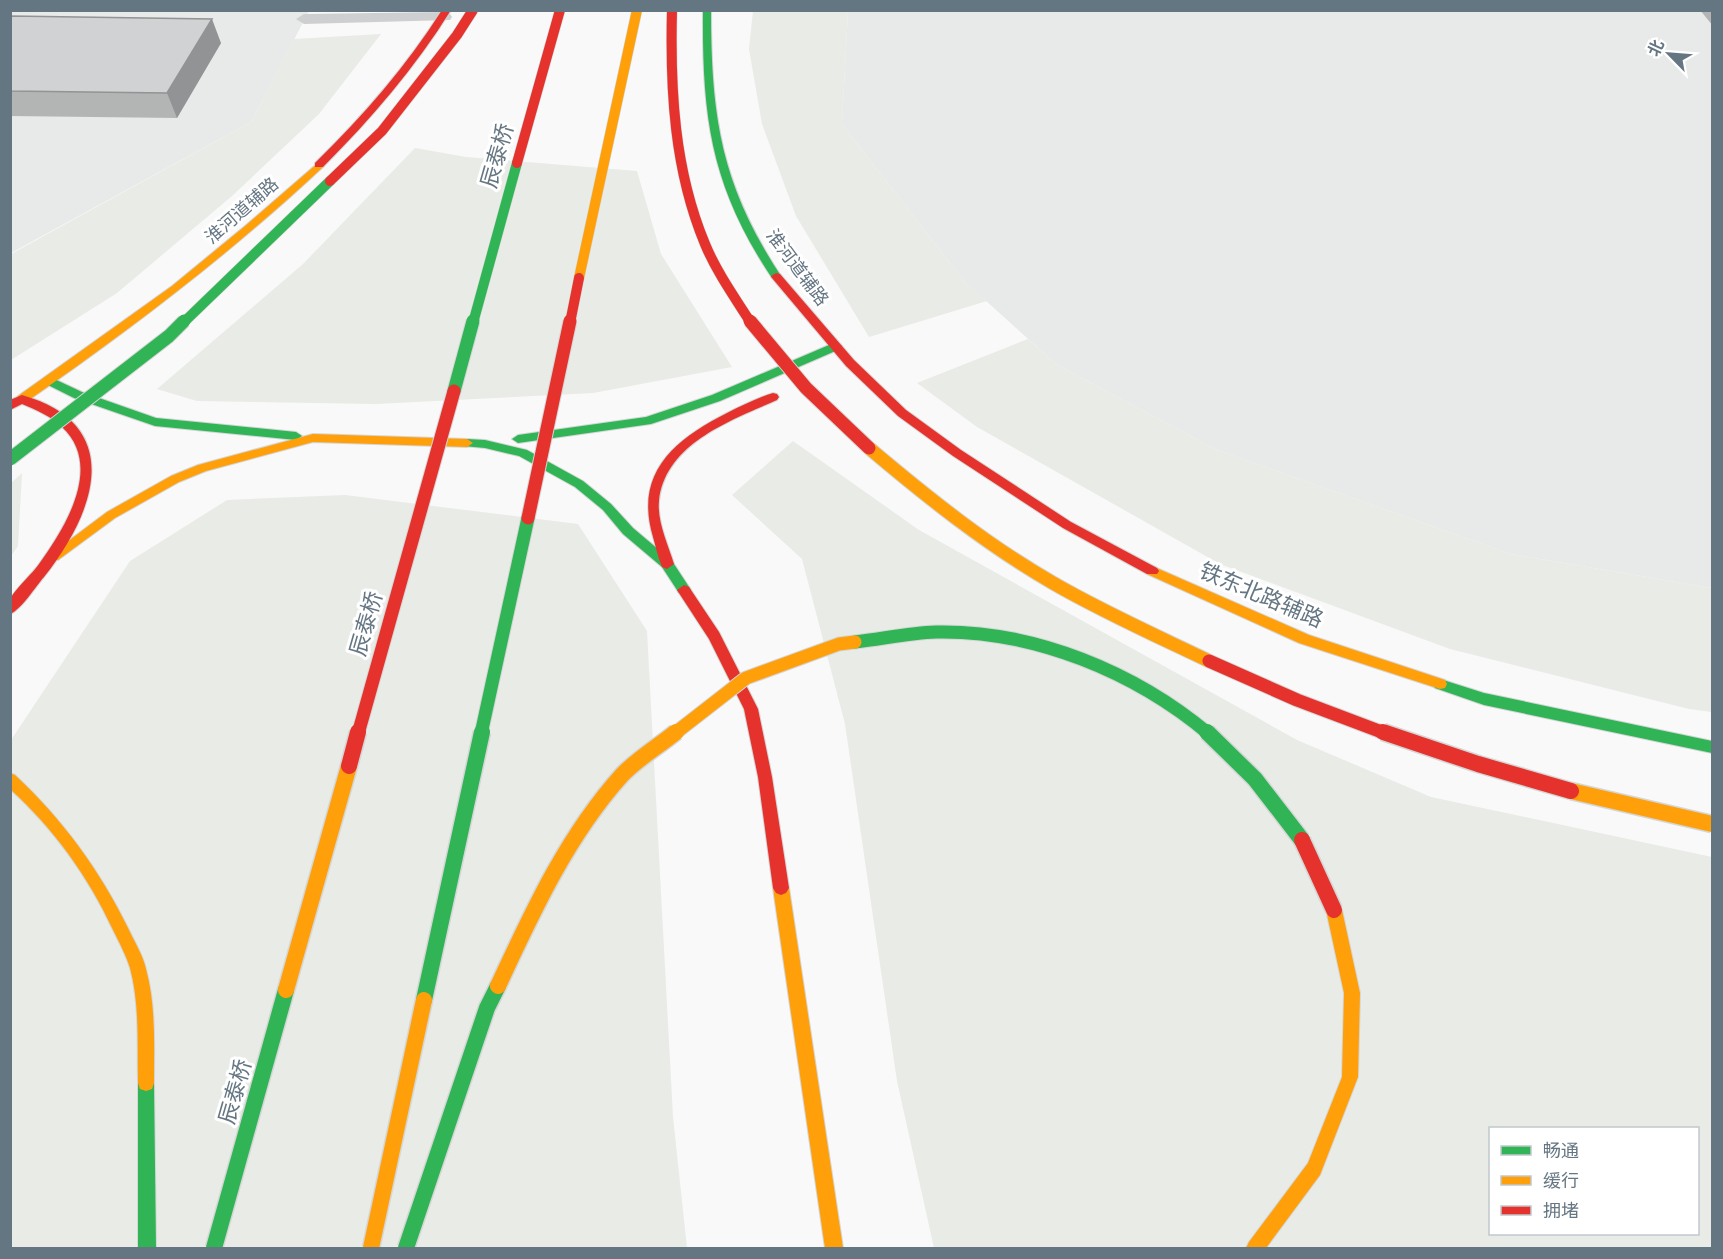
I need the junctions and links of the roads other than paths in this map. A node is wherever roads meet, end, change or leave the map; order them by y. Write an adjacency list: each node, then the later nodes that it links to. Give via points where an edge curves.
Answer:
1 (472, 10): 15 (main road, bridge, via 382,131 170,336)
2 (560, 10): 23 (main road, 辰泰桥, bridge)
3 (637, 10): 24 (main road, bridge)
4 (672, 10): 21 (main road, bridge, via 675,128 685,179 703,239 732,294 772,353 835,420 934,502 1024,565 1230,672 1483,767 1605,801)
5 (707, 10): 8 (main road, 淮河道辅路, via 709,98 723,172 737,212 770,267)
6 (445, 14): 7 (lane); 11 (main road, 淮河道辅路, via 425,45 354,132 271,212 155,307)
7 (304, 19)
8 (836, 346): 9 (main road, 淮河道辅路); 14 (main road, via 716,398 646,421)
9 (844, 365): 19 (main road, 铁东北路辅路, via 902,413 1067,525 1233,609 1304,639 1484,699)
10 (817, 377): 17 (main road, via 709,427 679,450 657,476 653,501)
11 (50, 381): 12 (main road, 淮河道辅路); 13 (main road, via 78,396 155,422)
12 (16, 403): 16 (main road, via 50,412 69,426 85,456 85,490)
13 (313, 438): 14 (main road); 16 (main road, via 175,479 111,515)
14 (485, 444): 17 (main road, via 523,453 559,471 607,507)
15 (10, 459)
16 (53, 557): 18 (main road)
17 (667, 564): 26 (main road, via 714,636 751,709 765,777)
18 (10, 609)
19 (1713, 747)
20 (10, 779): 22 (main road, via 57,824 87,866 114,912 137,968 144,1029)
21 (1713, 824)
22 (147, 1248)
23 (214, 1248)
24 (371, 1248)
25 (406, 1248): 27 (main road, bridge, via 487,1008 530,918 576,838 623,774 746,678 839,644 945,632 1032,643 1103,666 1144,687 1198,724 1254,778 1302,840 1317,868 1335,910 1352,993 1350,1077 1314,1169)
26 (834, 1248)
27 (1255, 1248)

